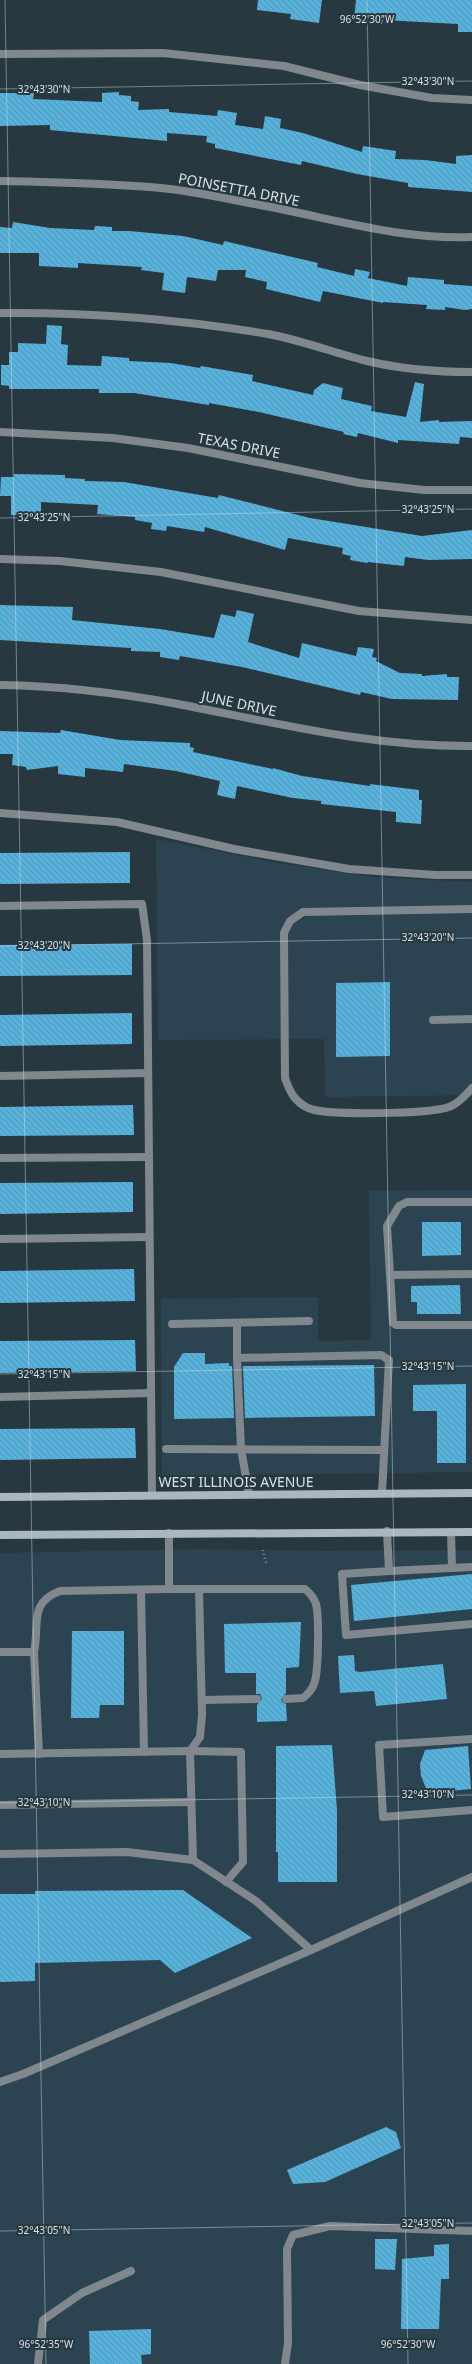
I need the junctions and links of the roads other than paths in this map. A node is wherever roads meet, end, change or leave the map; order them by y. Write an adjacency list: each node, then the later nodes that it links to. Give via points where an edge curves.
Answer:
1 (0, 54): 2 (street, via 171,54 284,66 360,85 432,98)
2 (472, 100)
3 (0, 181): 4 (street, POINSETTIA DRIVE, via 162,188 261,205 391,233 448,238)
4 (472, 237)
5 (0, 313): 6 (street, via 44,312 167,319 270,335 369,361 442,372)
6 (472, 372)
7 (0, 432): 8 (street, TEXAS DRIVE, via 113,438 188,448 360,483 424,490)
8 (472, 490)
9 (0, 559): 10 (street, via 60,561 161,572 359,611)
10 (472, 620)
11 (0, 685): 12 (street, JUNE DRIVE, via 97,692 177,704 360,739)
12 (472, 746)
13 (0, 813): 14 (street, via 117,822 234,850 349,869)
14 (472, 875)
15 (0, 906): 19 (street, via 142,904 147,940)
16 (472, 909): 21 (street, via 303,912 290,921 284,933 285,1078 291,1096 309,1108 331,1112 430,1112 451,1107)
17 (472, 1019): 18 (street)
18 (433, 1020)
19 (148, 1073): 20 (street); 22 (street)
20 (0, 1076)
21 (472, 1088)
22 (149, 1157): 23 (street); 25 (street)
23 (0, 1158)
24 (472, 1202): 28 (street, via 407,1202 399,1206 388,1226)
25 (149, 1237): 26 (street); 34 (street)
26 (0, 1239)
27 (472, 1274): 28 (street)
28 (390, 1275): 32 (street, via 394,1324)
29 (309, 1321): 31 (street)
30 (172, 1324): 31 (street)
31 (237, 1324): 33 (street)
32 (472, 1325)
33 (236, 1358): 37 (street); 38 (street, via 381,1355 389,1360)
34 (151, 1393): 35 (street); 42 (street)
35 (0, 1397)
36 (166, 1449): 37 (street)
37 (241, 1449): 38 (street); 41 (street)
38 (384, 1450): 39 (street)
39 (382, 1493): 40 (main road, WEST ILLINOIS AVENUE); 41 (main road, WEST ILLINOIS AVENUE)
40 (472, 1493)
41 (249, 1494): 42 (main road, WEST ILLINOIS AVENUE)
42 (152, 1495): 43 (main road, WEST ILLINOIS AVENUE)
43 (0, 1497)
44 (387, 1531): 45 (main road); 47 (main road); 51 (street)
45 (451, 1532): 46 (main road); 50 (street)
46 (472, 1532)
47 (169, 1534): 48 (main road); 52 (street)
48 (0, 1535)
49 (472, 1567): 50 (street)
50 (452, 1568): 51 (street)
51 (389, 1571): 55 (street, via 342,1574 346,1635)
52 (169, 1589): 53 (street); 54 (street)
53 (199, 1589): 59 (street, via 305,1589 310,1593 316,1605 318,1659 315,1682 312,1690 303,1698); 60 (street)
54 (141, 1590): 57 (street, via 60,1592 48,1596 39,1607 35,1621); 63 (street)
55 (472, 1624)
56 (0, 1652): 57 (street)
57 (34, 1652): 65 (street)
58 (256, 1699): 60 (street)
59 (286, 1699)
60 (202, 1700): 62 (street, via 200,1737)
61 (472, 1739): 68 (street, via 379,1745 383,1817)
62 (190, 1751): 63 (street); 66 (street); 72 (street, via 240,1752 243,1862)
63 (144, 1752): 65 (street)
64 (0, 1754): 65 (street)
65 (39, 1754)
66 (191, 1802): 67 (street); 70 (street)
67 (0, 1805)
68 (472, 1810)
69 (0, 1854): 70 (street, via 127,1852)
70 (193, 1860): 72 (street)
71 (472, 1877): 73 (street)
72 (226, 1882): 73 (street, via 256,1901)
73 (311, 1950): 74 (street)
74 (0, 2082)
75 (472, 2231): 78 (street, via 330,2226 293,2235 287,2249 288,2343)
76 (131, 2271): 77 (street, via 82,2293 43,2320)
77 (38, 2364)
78 (285, 2364)

